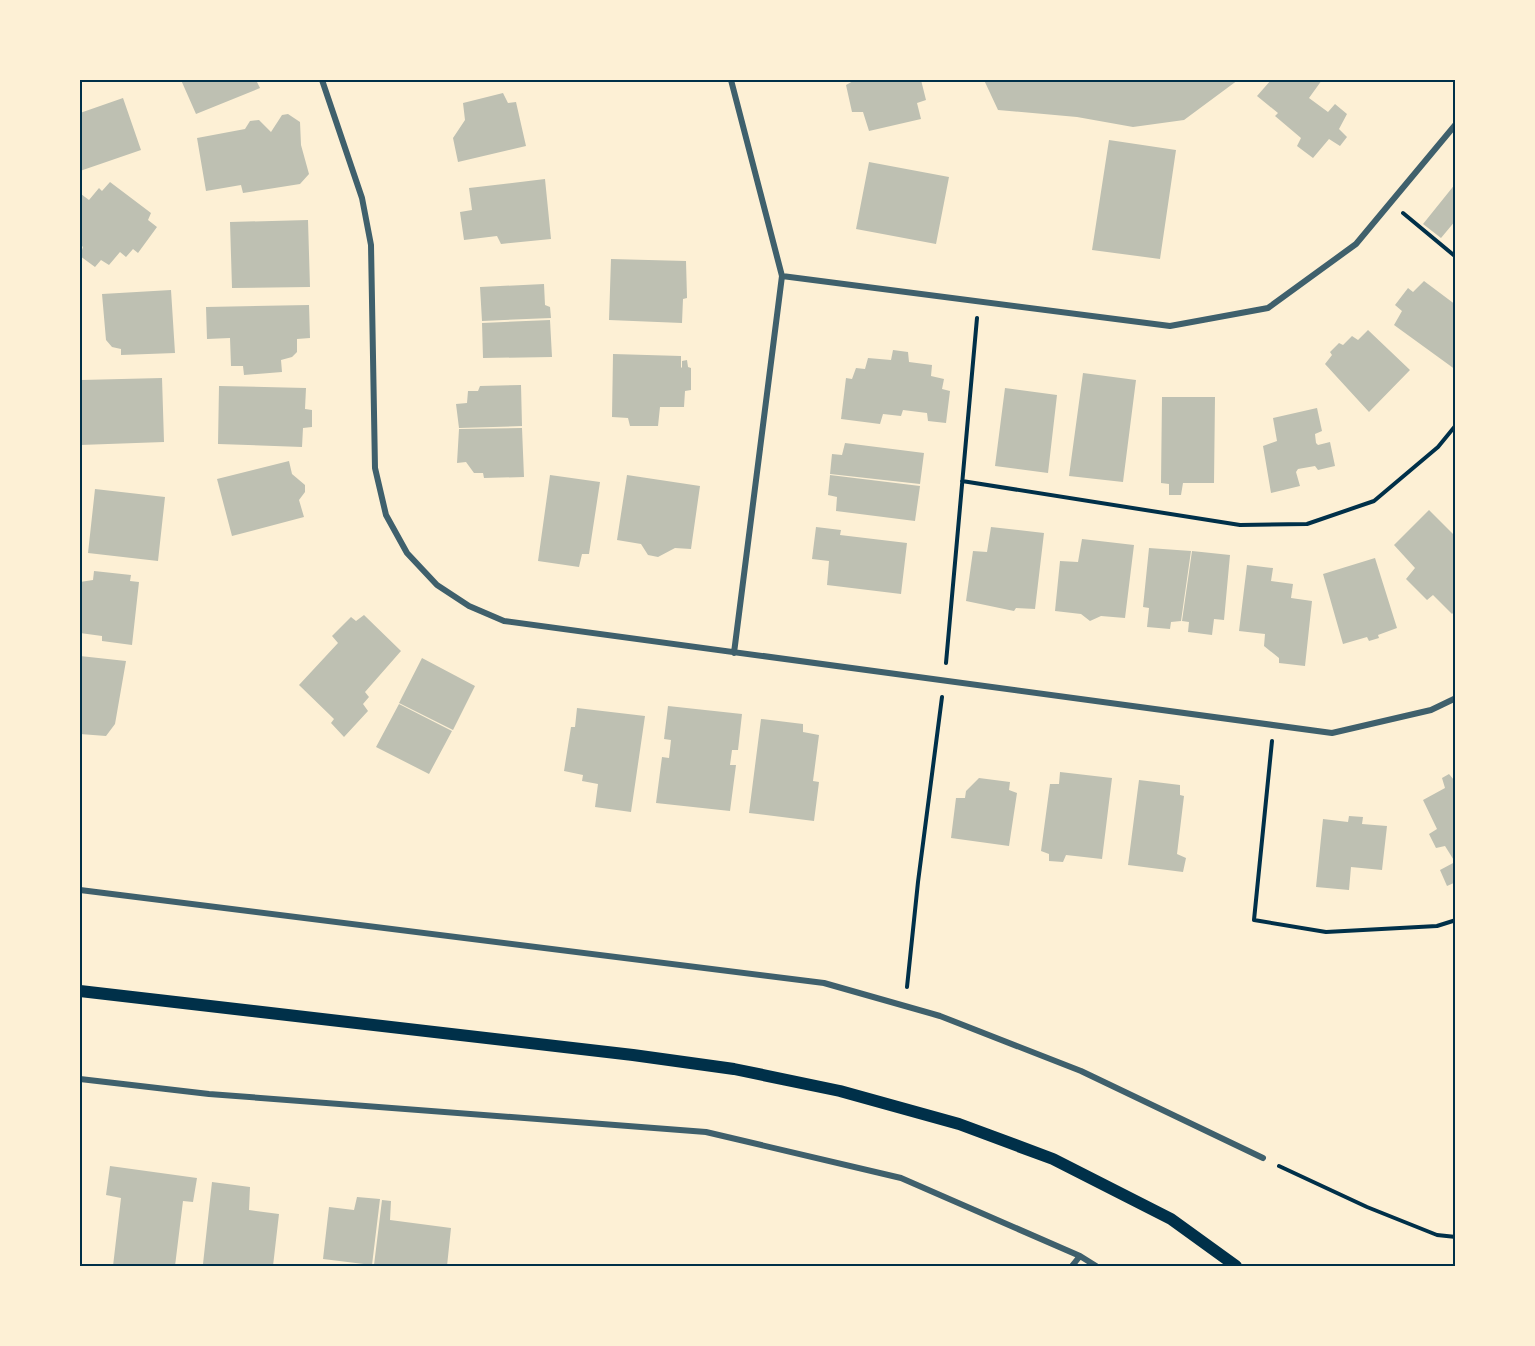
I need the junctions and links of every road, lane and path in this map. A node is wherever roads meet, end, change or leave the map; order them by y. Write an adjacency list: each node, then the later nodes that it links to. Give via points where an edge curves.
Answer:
1 (322, 80): 10 (street, via 362,198 371,246 375,468 386,514 407,553 437,585 469,606 504,621)
2 (731, 80): 6 (street)
3 (1455, 124): 4 (street)
4 (1390, 203): 5 (path); 7 (street, via 1356,244 1268,308 1170,326)
5 (1455, 256)
6 (782, 276): 7 (street); 10 (street)
7 (979, 302): 9 (path)
8 (1455, 424): 9 (path, via 1438,447 1374,501 1307,524 1240,525)
9 (962, 481): 11 (path)
10 (734, 653): 11 (street)
11 (945, 681): 13 (street); 17 (path)
12 (1455, 698): 13 (street, via 1431,710 1332,733)
13 (1273, 726): 15 (path, via 1254,920 1326,932 1437,927)
14 (80, 890): 17 (street, via 824,983)
15 (1455, 920)
16 (80, 991): 24 (main road, via 633,1055 840,1091 959,1124 1053,1159 1171,1219)
17 (905, 1007): 19 (street, via 940,1016 1081,1071)
18 (80, 1078): 21 (street, via 209,1094 706,1132 901,1178)
19 (1263, 1158): 20 (path, via 1367,1207)
20 (1455, 1237)
21 (1080, 1257): 22 (street); 23 (street)
22 (1072, 1266)
23 (1096, 1266)
24 (1236, 1266)

